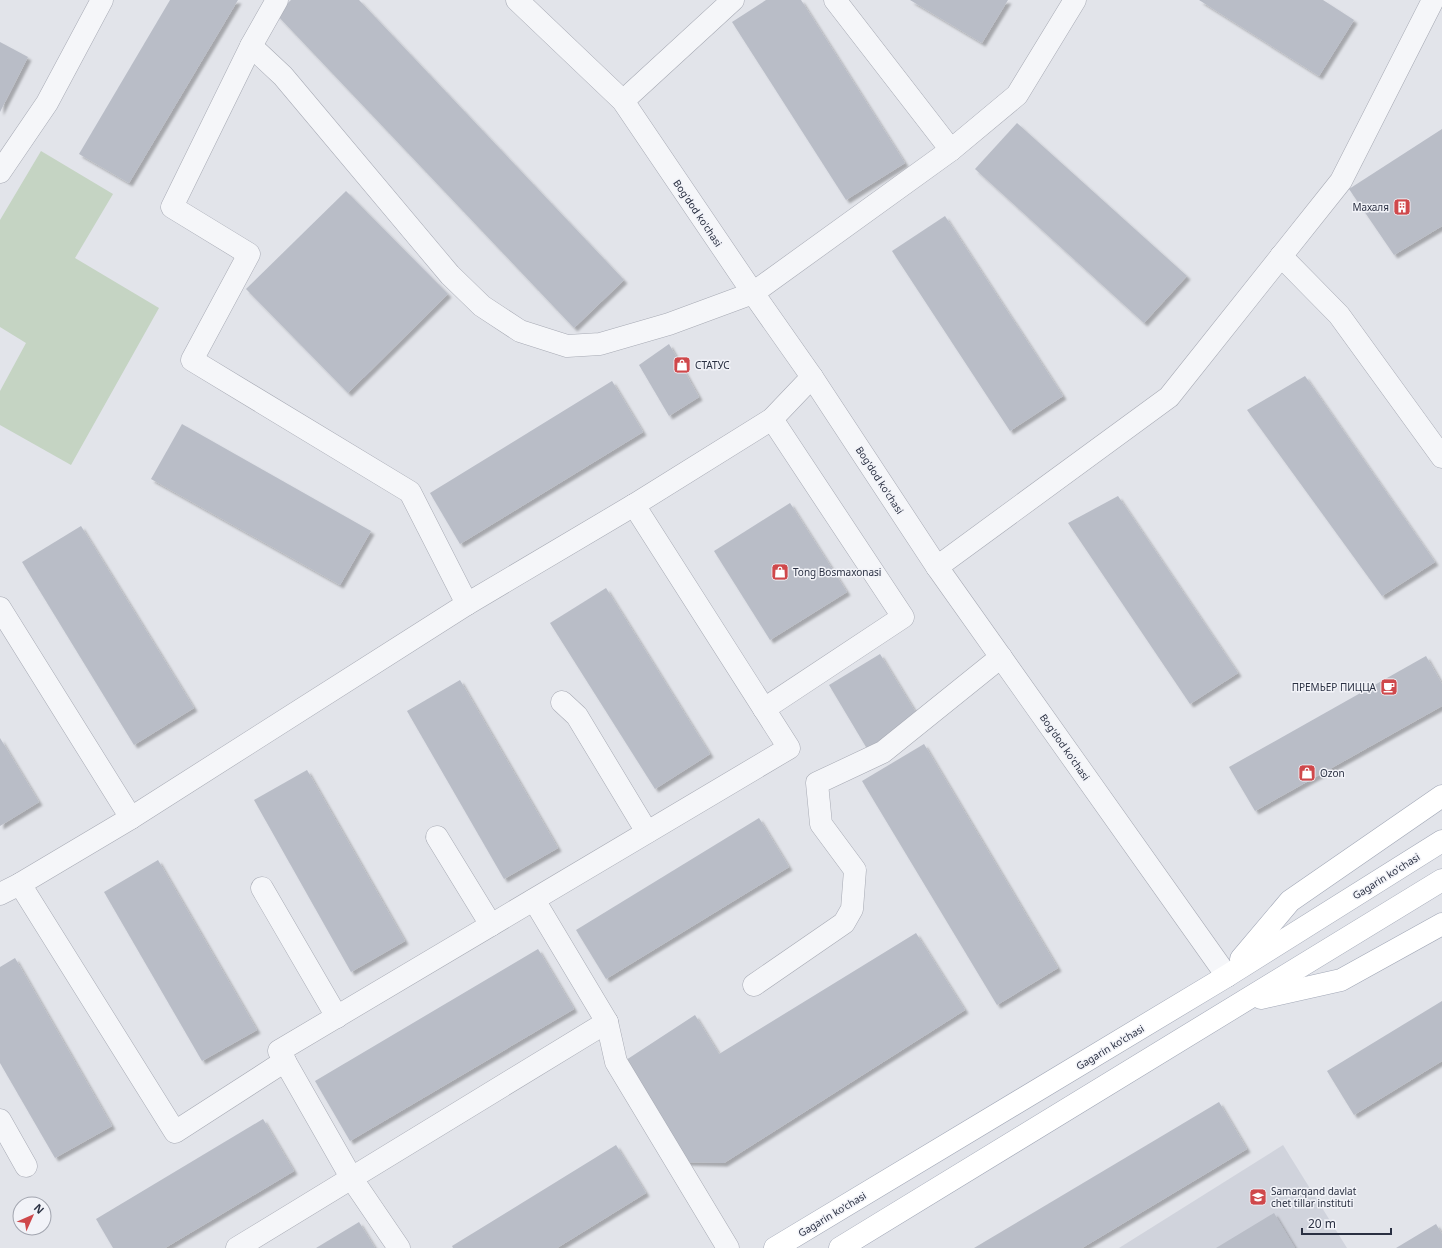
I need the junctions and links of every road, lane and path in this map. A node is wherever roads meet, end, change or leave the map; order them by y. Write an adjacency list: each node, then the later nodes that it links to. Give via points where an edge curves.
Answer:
1 (102, 0): 11 (street, via 47,102)
2 (276, 0): 8 (street)
3 (517, 0): 9 (street, Bog'dod ko'chasi)
4 (733, 0): 9 (street)
5 (835, 0): 10 (street)
6 (1075, 0): 10 (street, via 1017,95)
7 (1433, 0): 12 (street, via 1341,180)
8 (252, 46): 13 (street, via 283,76 450,275 482,306 520,331 567,346 600,344 669,324); 19 (street, via 172,206 249,254 192,360 410,492)
9 (623, 101): 13 (street, Bog'dod ko'chasi)
10 (951, 150): 13 (street)
11 (2, 166)
12 (1281, 256): 16 (street, via 1339,314); 18 (street, via 1169,397)
13 (752, 293): 14 (street, Bog'dod ko'chasi)
14 (812, 377): 15 (street); 18 (street, Bog'dod ko'chasi)
15 (772, 418): 17 (street); 23 (street, via 903,617)
16 (1442, 457)
17 (634, 505): 19 (street); 23 (street)
18 (937, 567): 21 (street, Bog'dod ko'chasi)
19 (467, 604): 25 (street)
20 (0, 608): 25 (street)
21 (1002, 657): 36 (street, Bog'dod ko'chasi); 37 (street, via 883,752 817,783 821,824 855,870 852,910 844,923)
22 (562, 702): 26 (street, via 577,716)
23 (764, 710): 26 (street, via 789,748)
24 (1442, 796): 36 (main road, via 1290,901)
25 (131, 818): 30 (street)
26 (647, 832): 33 (street)
27 (437, 837): 35 (street)
28 (1442, 841): 36 (main road, Gagarin ko'chasi)
29 (1442, 880): 38 (main road)
30 (20, 884): 32 (street); 41 (street, via 175,1132)
31 (262, 888): 39 (street)
32 (0, 894)
33 (534, 900): 35 (street); 40 (street)
34 (1442, 924): 38 (main road, via 1341,980)
35 (491, 925): 39 (street)
36 (1227, 976): 48 (main road, Gagarin ko'chasi)
37 (754, 985)
38 (1244, 1002): 49 (main road)
39 (337, 1017): 41 (street, via 279,1052)
40 (607, 1022): 44 (street); 47 (street, via 616,1062)
41 (285, 1061): 44 (street)
42 (0, 1120): 43 (street)
43 (26, 1166)
44 (352, 1179): 45 (street); 46 (street)
45 (237, 1248)
46 (399, 1248)
47 (728, 1248)
48 (775, 1248)
49 (840, 1248)

